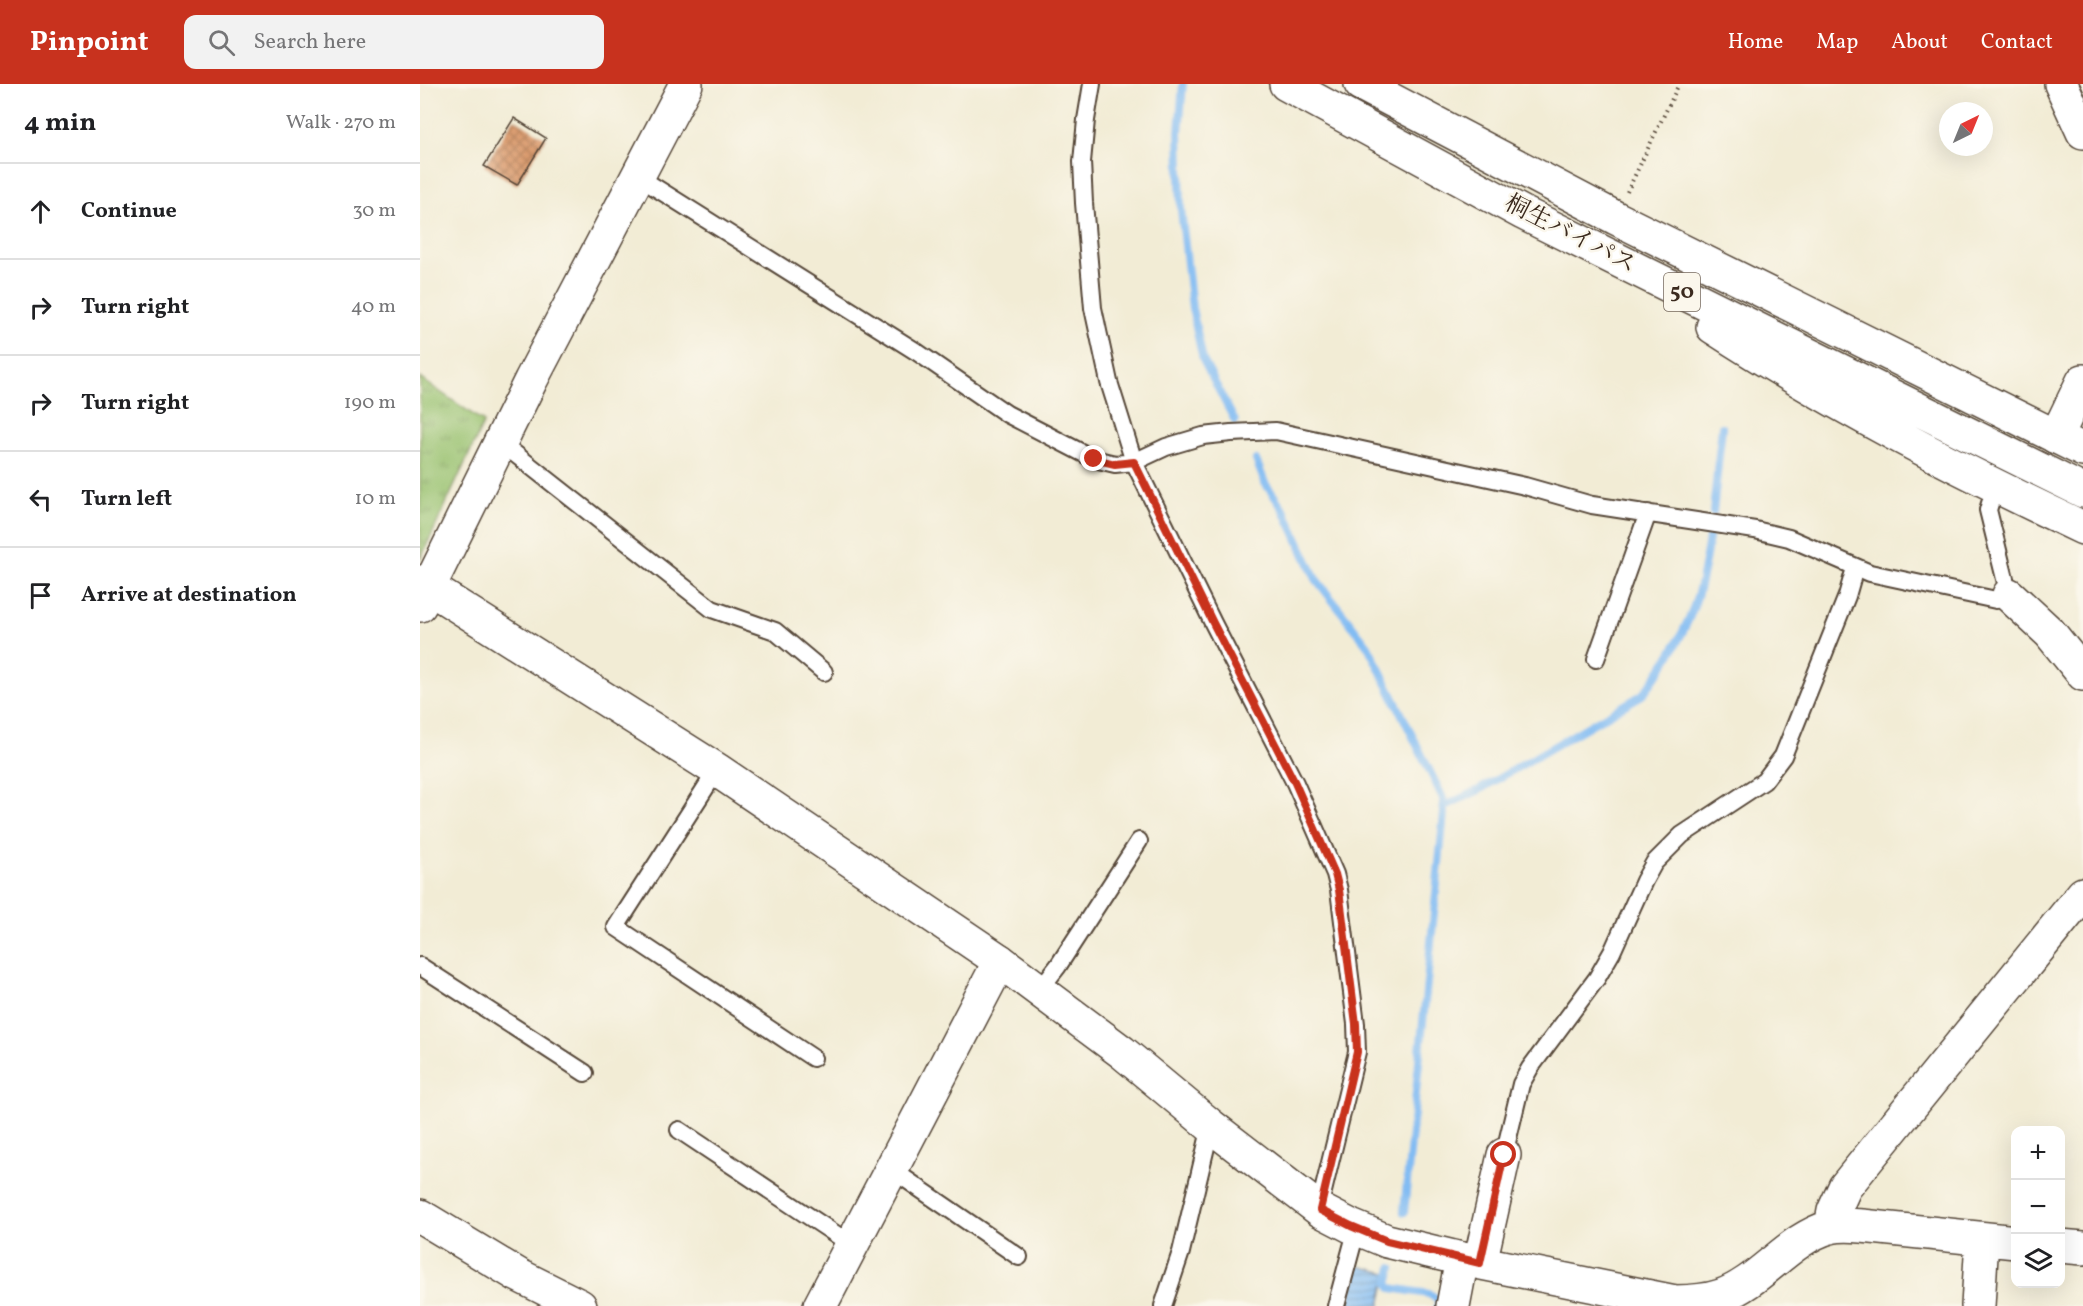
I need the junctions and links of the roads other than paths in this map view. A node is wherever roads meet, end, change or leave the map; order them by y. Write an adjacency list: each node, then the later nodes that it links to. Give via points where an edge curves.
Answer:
1 (686, 84): 7 (main road)
2 (1092, 84): 12 (lane, via 1082,162 1094,308 1109,382)
3 (1286, 84): 8 (main road, 桐生バイパス / 50, via 1523,213)
4 (1361, 84): 11 (main road, 桐生バイパス / 50, via 1616,218)
5 (2061, 84): 6 (main road)
6 (2083, 132)
7 (637, 176): 10 (main road); 12 (lane, via 1007,414 1094,459 1115,464)
8 (1665, 283): 13 (main road, 50, via 1711,325 1751,352); 14 (main road, 桐生バイパス / 50)
9 (2083, 381): 11 (main road)
10 (501, 442): 18 (main road); 21 (lane, via 712,609 775,631)
11 (2069, 444)
12 (1134, 462): 15 (lane, via 1203,436 1276,431 1525,486 1592,505); 35 (lane, via 1295,783 1339,890 1357,1052)
13 (1995, 487): 16 (main road, 50); 19 (lane, via 1988,510)
14 (2083, 491)
15 (1648, 513): 17 (lane, via 1789,538); 20 (lane)
16 (2083, 528)
17 (1855, 568): 19 (lane, via 1996,600); 33 (lane, via 1783,756 1764,781 1682,835 1654,863 1597,978 1521,1084)
18 (423, 591): 23 (main road)
19 (2009, 595): 22 (main road, via 2050,633)
20 (1596, 660)
21 (824, 672)
22 (2083, 674)
23 (717, 770): 26 (main road); 29 (lane, via 616,927)
24 (1139, 841): 28 (lane)
25 (2083, 894): 37 (main road, via 1845,1187)
26 (1000, 961): 28 (main road); 34 (main road)
27 (420, 966): 30 (lane)
28 (1040, 989): 31 (main road)
29 (813, 1058)
30 (585, 1073)
31 (1211, 1126): 35 (main road); 48 (lane, via 1181,1252)
32 (679, 1130): 41 (lane)
33 (1504, 1155): 45 (main road)
34 (891, 1169): 41 (main road); 44 (lane)
35 (1319, 1208): 38 (main road)
36 (420, 1215): 46 (main road, via 518,1275)
37 (1831, 1227): 39 (main road, via 1862,1226); 45 (main road, via 1809,1234 1722,1295 1689,1302)
38 (1356, 1228): 45 (main road, via 1387,1241); 49 (lane)
39 (1982, 1239): 40 (main road); 51 (main road)
40 (2011, 1242)
41 (852, 1245): 47 (main road)
42 (2065, 1246): 43 (main road)
43 (2083, 1248)
44 (1019, 1257)
45 (1471, 1261): 50 (main road)
46 (580, 1306)
47 (820, 1306)
48 (1163, 1306)
49 (1336, 1306)
50 (1453, 1306)
51 (1978, 1306)

